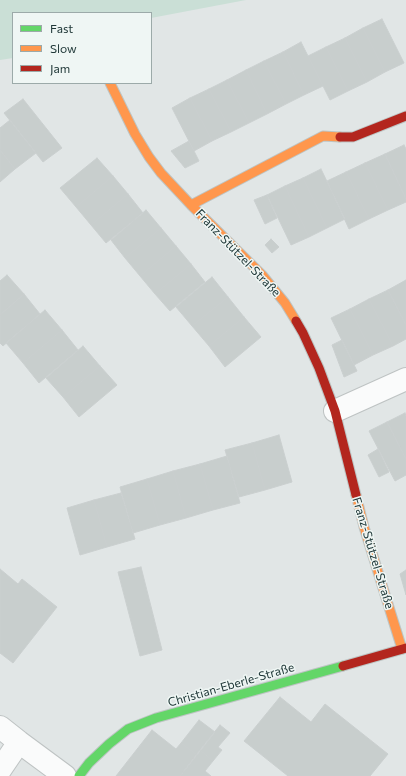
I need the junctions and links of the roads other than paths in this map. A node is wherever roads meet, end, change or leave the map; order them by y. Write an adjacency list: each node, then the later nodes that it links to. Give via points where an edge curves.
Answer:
1 (110, 84): 3 (street, Franz-Stützel-Straße, via 149,157)
2 (406, 116): 3 (street, Franz-Stützel-Straße, via 353,137 322,136)
3 (191, 205): 5 (street, Franz-Stützel-Straße, via 263,276 285,303 303,333)
4 (406, 378): 5 (street)
5 (335, 411): 6 (street, Franz-Stützel-Straße, via 364,527)
6 (404, 649): 11 (street, Christian-Eberle-Straße, via 156,718 128,729 89,763)
7 (0, 727): 8 (street)
8 (19, 742): 9 (street); 10 (street)
9 (0, 770)
10 (65, 776)
11 (80, 776)

